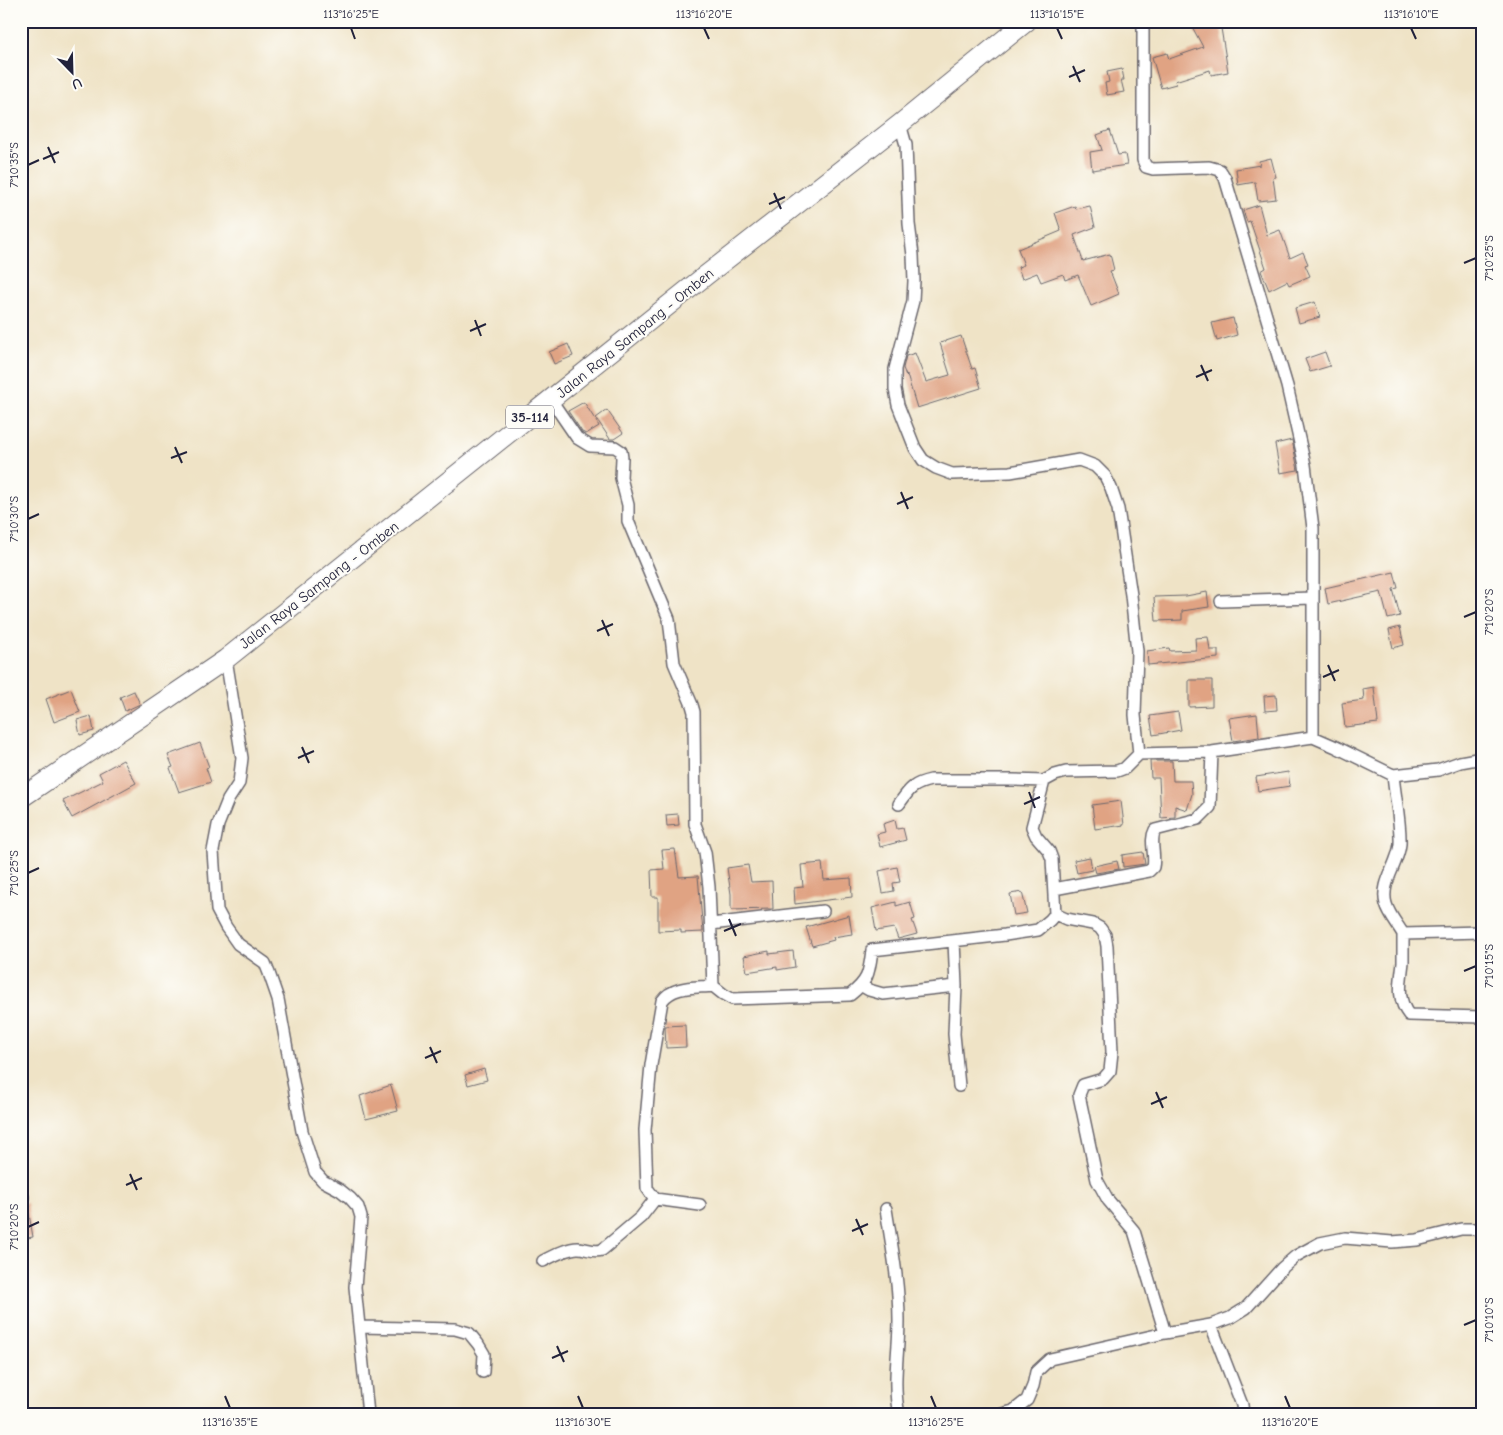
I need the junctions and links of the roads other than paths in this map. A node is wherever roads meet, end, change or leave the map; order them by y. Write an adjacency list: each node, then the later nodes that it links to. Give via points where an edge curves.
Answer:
1 (1027, 21): 3 (main road, Jalan Raya Sampang - Omben / 35-114)
2 (1143, 21): 5 (street, via 1143,160 1146,167 1153,169 1209,167 1220,170 1225,178 1286,386 1305,465 1313,528)
3 (900, 124): 4 (main road, Jalan Raya Sampang - Omben / 35-114); 10 (street, via 906,145 914,281 913,301 895,369 898,405 923,460 952,474 1010,472 1078,460 1095,466 1105,476 1118,509 1131,595 1137,651 1135,716)
4 (552, 400): 7 (main road, Jalan Raya Sampang - Omben / 35-114); 19 (street, via 577,438 590,446 615,447 620,451 628,521 669,619 674,663 692,704 695,824 705,852)
5 (1313, 598): 6 (street); 8 (street)
6 (1221, 601)
7 (226, 659): 14 (main road, Jalan Raya Sampang - Omben / 35-114); 34 (street, via 242,758 239,783 218,825 213,851 217,910 238,944 265,963 269,973 278,999 302,1131 315,1172 350,1198 360,1212 355,1287)
8 (1313, 737): 9 (street); 12 (street)
9 (1212, 752): 10 (street); 16 (street, via 1210,807 1198,819 1155,830 1152,834 1153,867 1149,871)
10 (1139, 754): 13 (street, via 1125,768 1117,771 1066,772)
11 (1482, 758): 12 (street, via 1438,770)
12 (1393, 775): 21 (street, via 1400,847 1387,881 1385,897 1386,906)
13 (1044, 782): 15 (street, via 931,780 912,786); 16 (street, via 1032,827 1052,859)
14 (21, 798)
15 (899, 804)
16 (1054, 889): 18 (street)
17 (823, 911): 19 (street)
18 (1055, 914): 22 (street, via 1038,930); 35 (street, via 1093,924 1105,935 1112,1052 1110,1071 1103,1079 1083,1085 1079,1095 1097,1180 1108,1200 1134,1231)
19 (712, 924): 23 (street)
20 (1482, 932): 21 (street)
21 (1403, 934): 26 (street, via 1399,992 1403,1009 1409,1016)
22 (954, 941): 24 (street, via 872,950 869,972); 25 (street)
23 (713, 986): 24 (street, via 732,999 850,995); 28 (street, via 683,988 667,994 662,1001 651,1065 645,1130 647,1188)
24 (862, 986): 25 (street, via 883,994)
25 (956, 986): 27 (street, via 954,1034)
26 (1482, 1017)
27 (959, 1086)
28 (655, 1199): 29 (street); 32 (street, via 641,1218 602,1250 574,1249)
29 (700, 1205)
30 (886, 1210): 38 (street, via 897,1277 896,1388)
31 (1482, 1229): 33 (street, via 1461,1228 1392,1242 1345,1238 1320,1243 1289,1262 1246,1308)
32 (543, 1261)
33 (1211, 1325): 35 (street); 40 (street)
34 (360, 1327): 36 (street, via 455,1329 469,1333 484,1354); 37 (street)
35 (1165, 1333): 39 (street, via 1050,1359 1036,1372 1027,1400 1013,1411)
36 (483, 1372)
37 (368, 1414)
38 (899, 1414)
39 (1002, 1414)
40 (1243, 1414)

